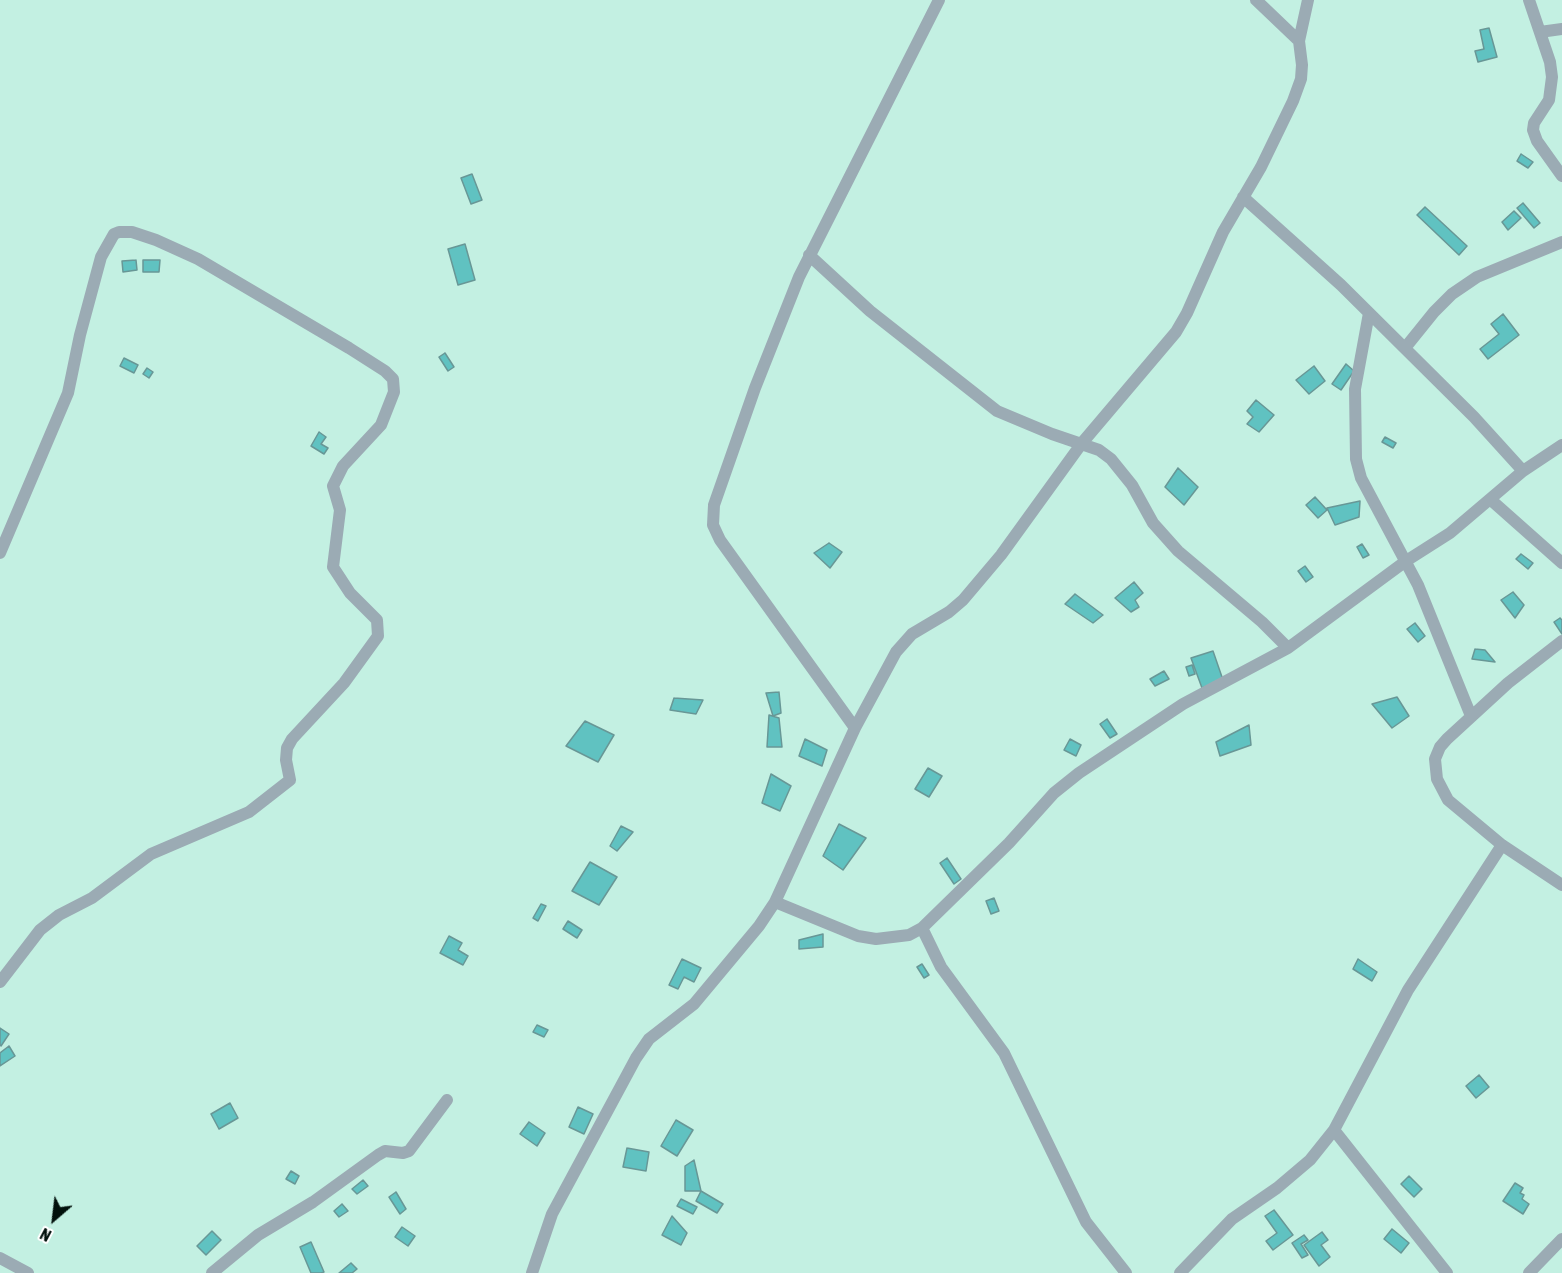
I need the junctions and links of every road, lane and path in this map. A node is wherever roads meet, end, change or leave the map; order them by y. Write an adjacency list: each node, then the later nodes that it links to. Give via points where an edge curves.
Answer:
1 (939, 0): 11 (street)
2 (1256, 0): 7 (street)
3 (1308, 0): 7 (street)
4 (1529, 0): 6 (street)
5 (1562, 29): 6 (street)
6 (1540, 32): 8 (street, via 1550,62 1551,91 1533,130)
7 (1299, 41): 9 (street, via 1302,65 1293,101)
8 (1562, 176)
9 (1243, 197): 12 (street); 14 (street, via 1176,332)
10 (1562, 242): 13 (street, via 1500,266 1469,283 1434,312)
11 (809, 255): 14 (street, via 870,311 997,411); 24 (street, via 745,414 714,505 713,525 750,585)
12 (1369, 313): 13 (street); 19 (street, via 1355,389 1356,459 1368,495)
13 (1405, 348): 16 (street)
14 (1082, 443): 22 (street, via 1111,459 1153,523 1178,551); 24 (street, via 1001,555 963,600 912,634 896,652)
15 (1562, 445): 16 (street)
16 (1523, 471): 17 (street)
17 (1491, 500): 19 (street); 20 (street)
18 (0, 553): 29 (street, via 68,393 101,257 119,232 142,235 198,259 349,348 393,379 394,392 381,425 343,466 333,486 340,510 333,567 350,593 377,620 378,636 344,683 292,739 286,760 290,780 249,812 151,854 92,898 59,915 40,930)
19 (1407, 561): 22 (street); 23 (street)
20 (1562, 564)
21 (1562, 642): 23 (street)
22 (1288, 648): 28 (street, via 1184,704 1054,793)
23 (1471, 717): 25 (street, via 1440,747 1435,759 1437,779 1448,800)
24 (855, 728): 27 (street)
25 (1502, 845): 26 (street); 31 (street, via 1408,990)
26 (1562, 885)
27 (775, 902): 28 (street, via 858,936 876,939); 36 (street, via 694,1004 649,1039 636,1058 552,1214)
28 (922, 928): 37 (street, via 941,967 1004,1053 1086,1222)
29 (0, 982)
30 (447, 1100): 35 (street, via 409,1150 378,1155 313,1202 258,1235)
31 (1334, 1131): 38 (street, via 1310,1160 1232,1219); 39 (street)
32 (1562, 1239): 40 (street)
33 (0, 1258): 34 (street)
34 (28, 1273)
35 (212, 1273)
36 (532, 1273)
37 (1126, 1273)
38 (1180, 1273)
39 (1447, 1273)
40 (1529, 1273)

